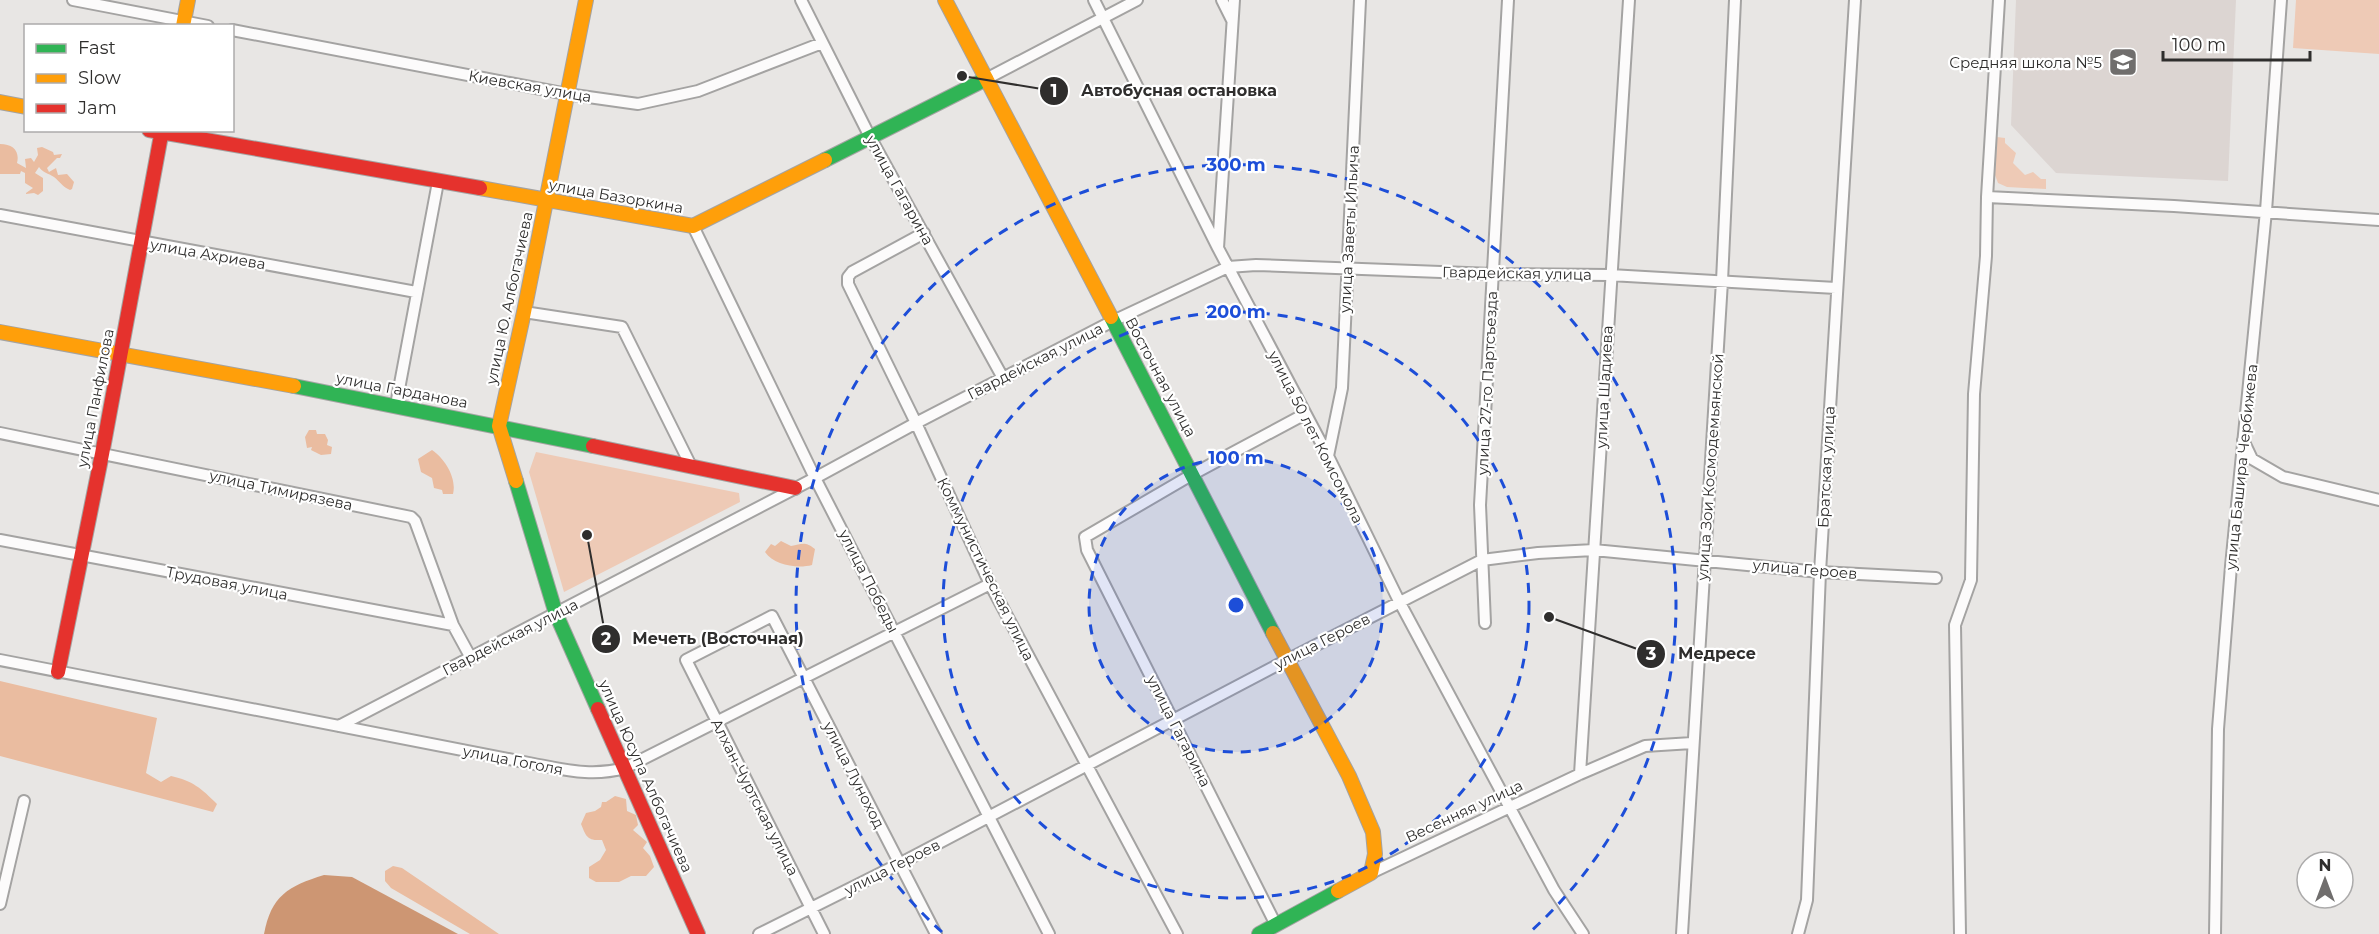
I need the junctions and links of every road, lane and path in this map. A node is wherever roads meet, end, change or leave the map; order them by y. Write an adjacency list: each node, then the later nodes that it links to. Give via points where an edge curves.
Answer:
1 (73, 0): 19 (street)
2 (188, 0): 19 (street)
3 (586, 0): 23 (street, улица Ю. Албогачиева)
4 (801, 0): 21 (street, улица Гагарина)
5 (945, 0): 22 (street, Восточная улица)
6 (1095, 0): 17 (street, улица 50 лет Комсомола)
7 (1137, 0): 17 (street, улица Базоркина)
8 (1222, 0): 18 (street)
9 (1234, 0): 18 (street)
10 (1360, 0): 40 (street, улица Заветы Ильича)
11 (1508, 0): 41 (street, улица 27-го Партсъезда)
12 (1629, 0): 42 (street, улица Шадиева)
13 (1735, 0): 43 (street, улица Зои Космодемьянской)
14 (1855, 0): 44 (street, Братская улица)
15 (1999, 0): 30 (street)
16 (2280, 0): 32 (street, улица Башира Чербижева)
17 (1103, 17): 22 (street, улица Базоркина); 38 (street, улица 50 лет Комсомола)
18 (1232, 20): 38 (street)
19 (183, 23)
20 (234, 30): 23 (street, Киевская улица)
21 (822, 43): 23 (street, Киевская улица, via 698,91 638,104); 28 (street, улица Гагарина)
22 (986, 79): 28 (street, улица Базоркина); 47 (street, Восточная улица)
23 (567, 94): 31 (street, улица Ю. Албогачиева)
24 (0, 102): 25 (street)
25 (24, 107)
26 (158, 132): 37 (street, улица Панфилова)
27 (163, 132): 29 (street, улица Базоркина)
28 (870, 137): 35 (street, улица Базоркина); 36 (street, улица Гагарина)
29 (438, 182): 31 (street, улица Базоркина); 45 (street)
30 (1987, 197): 32 (street); 108 (street, via 1974,394 1971,580 1955,625)
31 (546, 201): 35 (street, улица Базоркина); 46 (street, улица Ю. Албогачиева)
32 (2266, 211): 34 (street); 56 (street, улица Башира Чербижева)
33 (0, 214): 37 (street, улица Ахриева)
34 (2379, 220)
35 (693, 226): 61 (street, улица Победы)
36 (924, 233): 50 (street, улица Гагарина); 53 (street, Коммунистическая улица, via 852,272 848,278)
37 (142, 242): 45 (street, улица Ахриева); 49 (street, улица Панфилова)
38 (1218, 248): 39 (street, улица 50 лет Комсомола)
39 (1228, 267): 40 (street, Гвардейская улица); 47 (street, Гвардейская улица); 52 (street, улица 50 лет Комсомола)
40 (1347, 268): 41 (street, Гвардейская улица); 58 (street, улица Заветы Ильича, via 1342,388)
41 (1493, 274): 42 (street, Гвардейская улица); 68 (street, улица 27-го Партсъезда, via 1480,505)
42 (1610, 275): 43 (street, Гвардейская улица); 65 (street, улица Шадиева)
43 (1722, 281): 44 (street, Гвардейская улица); 67 (street, улица Зои Космодемьянской)
44 (1836, 288): 69 (street, Братская улица)
45 (416, 292): 51 (street)
46 (524, 312): 54 (street, улица Ю. Албогачиева); 59 (street, via 622,327)
47 (1113, 321): 50 (street, Гвардейская улица); 60 (street, Восточная улица)
48 (0, 332): 49 (street, улица Гарданова)
49 (120, 354): 51 (street, улица Гарданова); 57 (street, улица Панфилова)
50 (1003, 378): 53 (street, Гвардейская улица)
51 (396, 405): 54 (street, улица Гарданова)
52 (1305, 414): 58 (street, улица 50 лет Комсомола); 60 (street)
53 (916, 423): 61 (street, Гвардейская улица); 71 (street, Коммунистическая улица)
54 (499, 426): 59 (street, улица Гарданова); 73 (street, улица Юсупа Албогачиева)
55 (0, 433): 57 (street, улица Тимирязева)
56 (2243, 440): 63 (street, via 2252,459 2283,477); 109 (street, улица Башира Чербижева, via 2218,729)
57 (102, 453): 66 (street, улица Панфилова); 75 (street, улица Тимирязева, via 411,517)
58 (1328, 456): 72 (street, улица 50 лет Комсомола)
59 (690, 466): 62 (street, улица Гарданова)
60 (1193, 474): 80 (street, Восточная улица); 83 (street, улица Гагарина, via 1085,537 1087,550)
61 (815, 478): 62 (street, Гвардейская улица); 76 (street, улица Победы)
62 (795, 488): 73 (street, Гвардейская улица)
63 (2379, 500)
64 (0, 540): 66 (street, Трудовая улица)
65 (1594, 550): 67 (street, улица Героев); 68 (street, улица Героев); 89 (street, улица Шадиева)
66 (81, 555): 75 (street, Трудовая улица); 81 (street, улица Панфилова)
67 (1705, 559): 69 (street, улица Героев); 86 (street, улица Зои Космодемьянской)
68 (1482, 560): 72 (street, улица Героев); 74 (street, улица 27-го Партсъезда)
69 (1820, 572): 70 (street, улица Героев); 107 (street, Братская улица, via 1807,900)
70 (1936, 578)
71 (990, 584): 76 (street, улица Гоголя); 87 (street, Коммунистическая улица)
72 (1400, 601): 80 (street, улица Героев); 91 (street, улица 50 лет Комсомола)
73 (556, 614): 77 (street, Гвардейская улица); 88 (street, улица Юсупа Албогачиева)
74 (1485, 623)
75 (453, 625): 77 (street, улица Тимирязева)
76 (895, 632): 82 (street, улица Гоголя); 92 (street, улица Победы)
77 (471, 658): 85 (street, Гвардейская улица)
78 (0, 660): 81 (street, улица Гоголя)
79 (686, 660): 82 (street, улица Луноход, via 772,616); 84 (street, Алхан-Чуртская улица)
80 (1287, 660): 83 (street, улица Героев); 94 (street, Восточная улица, via 1371,822 1376,854)
81 (58, 672): 85 (street, улица Гоголя)
82 (805, 676): 84 (street, улица Гоголя); 93 (street, улица Луноход)
83 (1173, 719): 87 (street, улица Героев); 97 (street, улица Гагарина)
84 (717, 722): 88 (street, улица Гоголя); 96 (street, Алхан-Чуртская улица)
85 (339, 726): 88 (street, улица Гоголя, via 590,774)
86 (1692, 743): 89 (street, Весенняя улица, via 1645,746); 106 (street, улица Зои Космодемьянской)
87 (1087, 765): 92 (street, улица Героев); 103 (street, Коммунистическая улица)
88 (625, 768): 98 (street, улица Юсупа Албогачиева)
89 (1580, 774): 91 (street, Весенняя улица)
90 (24, 801): 95 (street)
91 (1510, 807): 94 (street, Весенняя улица); 105 (street, улица 50 лет Комсомола, via 1554,890)
92 (990, 817): 93 (street, улица Героев); 102 (street, улица Победы)
93 (899, 864): 96 (street, улица Героев); 101 (street, улица Луноход)
94 (1371, 873): 97 (street, Весенняя улица)
95 (0, 904)
96 (811, 907): 99 (street, улица Героев); 100 (street, Алхан-Чуртская улица)
97 (1276, 925): 104 (street, Весенняя улица)
98 (698, 934)
99 (759, 934)
100 (824, 934)
101 (936, 934)
102 (1049, 934)
103 (1177, 934)
104 (1259, 934)
105 (1583, 934)
106 (1682, 934)
107 (1798, 934)
108 (1960, 934)
109 (2216, 934)

